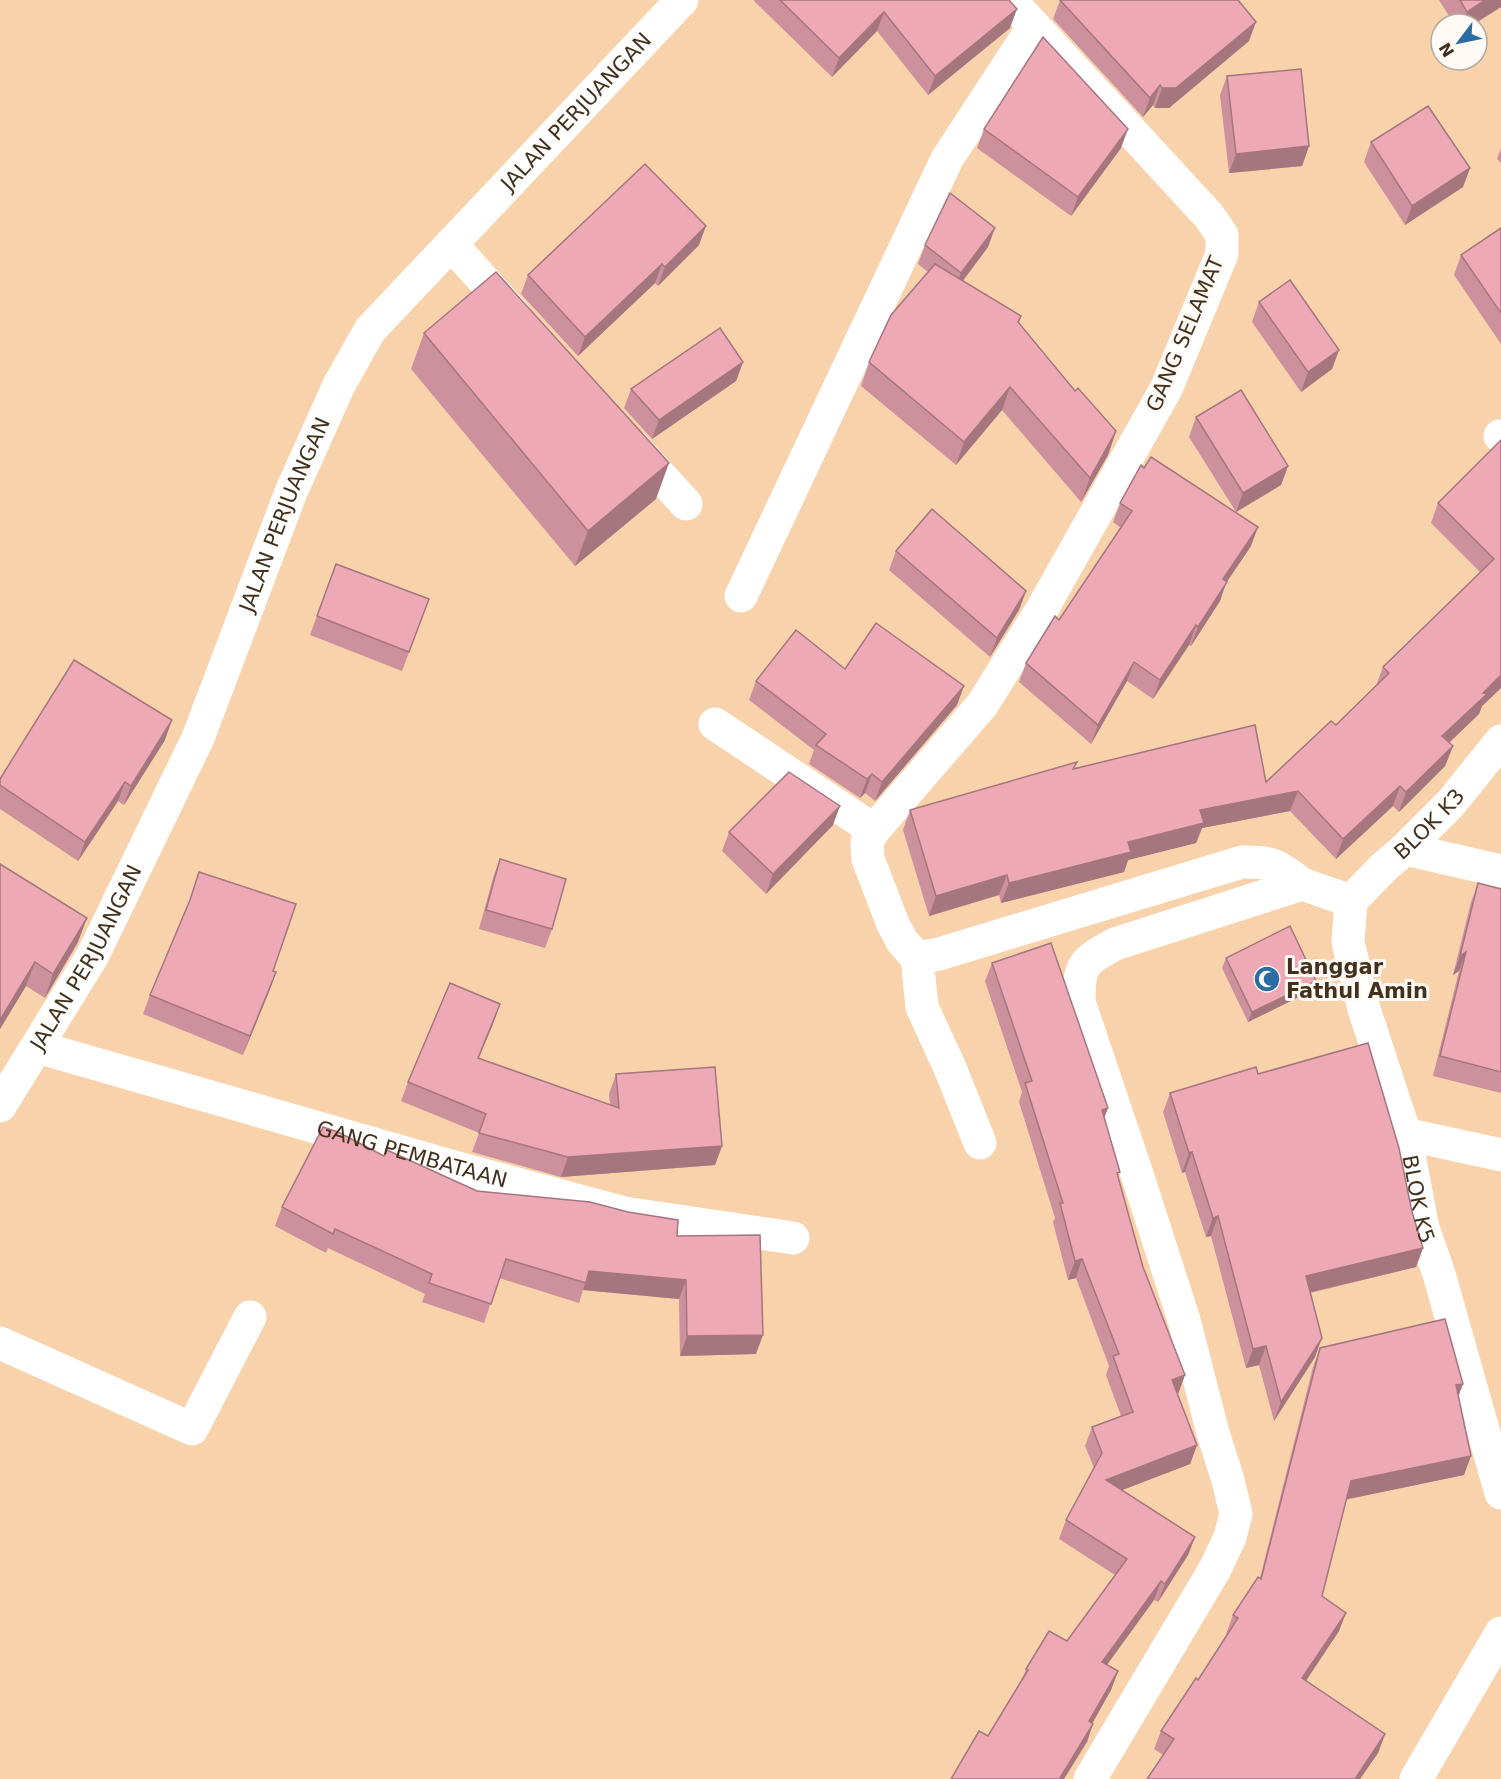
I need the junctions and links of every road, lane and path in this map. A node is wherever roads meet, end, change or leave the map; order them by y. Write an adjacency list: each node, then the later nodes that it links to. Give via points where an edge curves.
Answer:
1 (682, 0): 4 (street, JALAN PERJUANGAN)
2 (1010, 0): 3 (street, GANG SELAMAT)
3 (1034, 26): 8 (street, via 947,159); 11 (street, GANG SELAMAT, via 1209,216 1222,235 1222,254 1166,389 1041,611 982,705)
4 (451, 244): 5 (street); 17 (street, JALAN PERJUANGAN, via 370,330 339,385 291,492 198,738 93,955)
5 (537, 339)
6 (616, 426): 7 (street)
7 (686, 504)
8 (741, 596)
9 (715, 724): 11 (street)
10 (1501, 741): 12 (street, BLOK K3, via 1450,803)
11 (874, 830): 16 (street, via 867,842 868,859 893,924)
12 (1405, 849): 13 (street); 15 (street, BLOK K3)
13 (1501, 871)
14 (1302, 884): 15 (street); 16 (street, via 1277,866 1262,861 1242,862); 30 (street, via 1114,944 1092,956 1079,976 1079,1002 1184,1320 1236,1514 1215,1569)
15 (1352, 901): 19 (street, BLOK K5, via 1348,942 1361,998)
16 (916, 958): 20 (street, via 922,1007)
17 (37, 1047): 18 (street, JALAN PERJUANGAN); 22 (street, GANG PEMBATAAN, via 624,1214)
18 (0, 1104)
19 (1405, 1134): 21 (street); 25 (street, BLOK K5, via 1423,1227)
20 (980, 1143)
21 (1501, 1155)
22 (793, 1238)
23 (250, 1317): 24 (street, via 192,1429)
24 (0, 1343)
25 (1470, 1384): 26 (street); 27 (street, BLOK K5)
26 (1501, 1393)
27 (1501, 1493)
28 (1501, 1633): 29 (street)
29 (1487, 1687): 31 (street)
30 (1090, 1779)
31 (1416, 1779)

